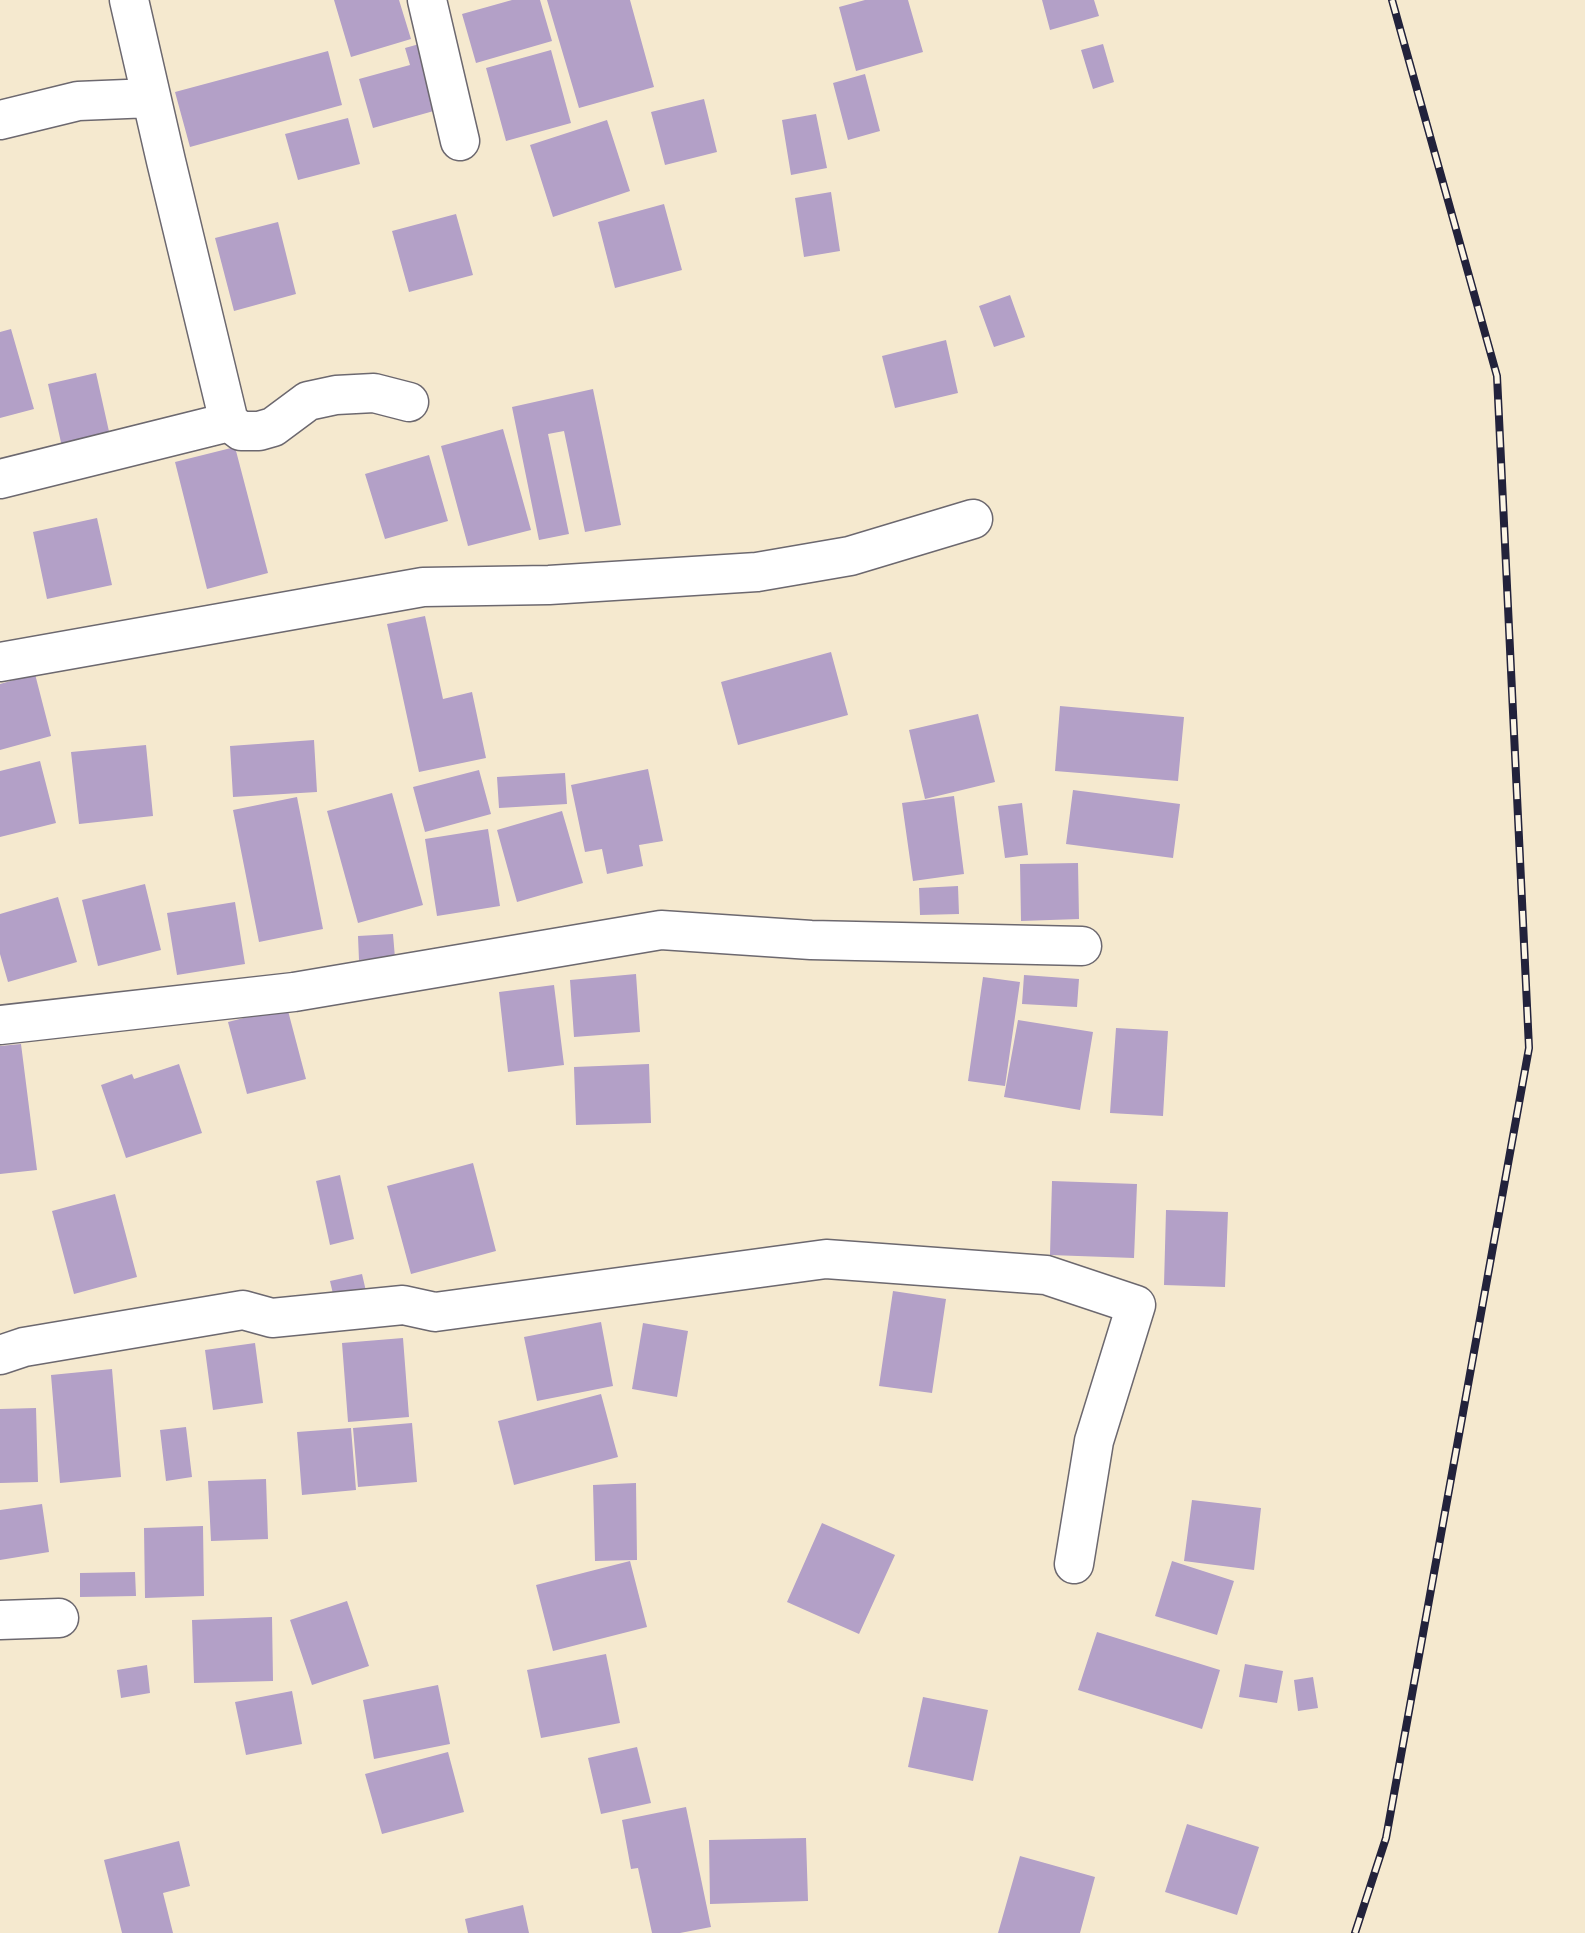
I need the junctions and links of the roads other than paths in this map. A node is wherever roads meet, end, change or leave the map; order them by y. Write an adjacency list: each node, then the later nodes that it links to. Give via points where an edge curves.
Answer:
1 (129, 0): 3 (street)
2 (427, 0): 5 (street)
3 (151, 98): 4 (street, via 78,100); 7 (street)
4 (0, 120)
5 (460, 141)
6 (409, 402): 7 (street, via 374,393 336,396 309,401 259,432 241,431)
7 (229, 422): 8 (street)
8 (0, 480)
9 (973, 519): 10 (street, via 850,556 757,572 549,585 423,587)
10 (0, 662)
11 (1082, 946): 12 (street, via 811,940 661,930 294,992)
12 (0, 1025)
13 (0, 1355): 14 (street, via 243,1310 272,1318 403,1305 435,1311 826,1259 1046,1275 1136,1304 1094,1441)
14 (1074, 1564)
15 (59, 1618): 16 (street)
16 (0, 1619)

